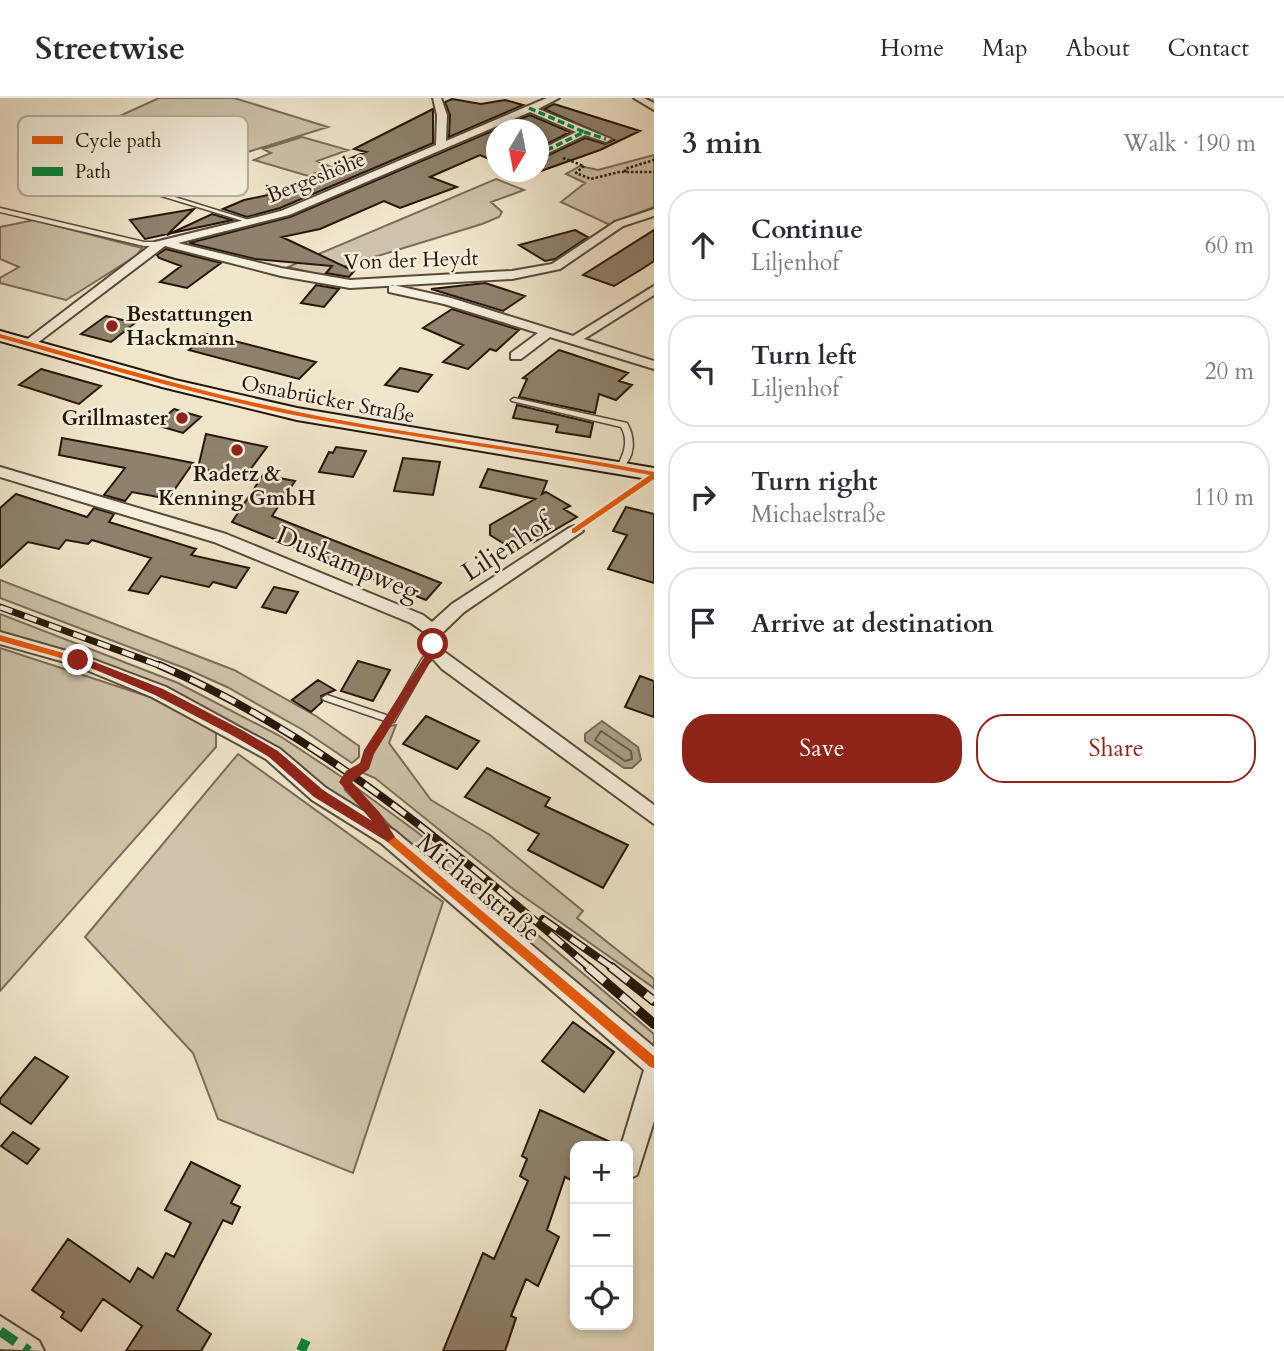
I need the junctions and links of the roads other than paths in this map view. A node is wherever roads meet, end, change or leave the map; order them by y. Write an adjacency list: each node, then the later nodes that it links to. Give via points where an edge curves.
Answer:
1 (437, 98): 8 (street)
2 (555, 98): 5 (street, Bergeshöhe)
3 (638, 98): 4 (street)
4 (654, 107)
5 (529, 108): 6 (street); 8 (street, Bergeshöhe)
6 (584, 132): 7 (street); 9 (street)
7 (606, 139)
8 (441, 145): 13 (street, Bergeshöhe, via 285,214)
9 (549, 149)
10 (167, 196): 13 (lane)
11 (0, 210): 14 (lane)
12 (654, 212): 15 (street, Von der Heydt, via 619,224 547,270)
13 (252, 222): 14 (street, Bergeshöhe)
14 (159, 244): 15 (street, Von der Heydt, via 177,244 318,280); 18 (street, Bergeshöhe)
15 (363, 284): 17 (street, via 447,301)
16 (654, 290): 19 (street)
17 (547, 333): 19 (street); 21 (street)
18 (14, 340): 20 (main road); 24 (main road, Osnabrücker Straße, via 328,420)
19 (573, 341): 22 (street)
20 (2, 355)
21 (516, 356)
22 (654, 365)
23 (514, 400): 24 (lane, via 624,425 631,444)
24 (621, 467): 26 (main road, Osnabrücker Straße)
25 (0, 472): 29 (street, Duskampweg, via 220,538 417,619)
26 (654, 474)
27 (575, 531): 29 (street, Liljenhof, via 458,608)
28 (0, 638): 32 (street, Michaelstraße, via 78,660 159,692 274,754 319,794 388,837)
29 (434, 642): 30 (lane, Liljenhof, via 391,720); 31 (street, Duskampweg, via 448,665)
30 (327, 698)
31 (654, 816)
32 (654, 1063)
33 (654, 1077): 34 (street)
34 (633, 1149)
35 (0, 1331): 36 (street)
36 (29, 1351)

